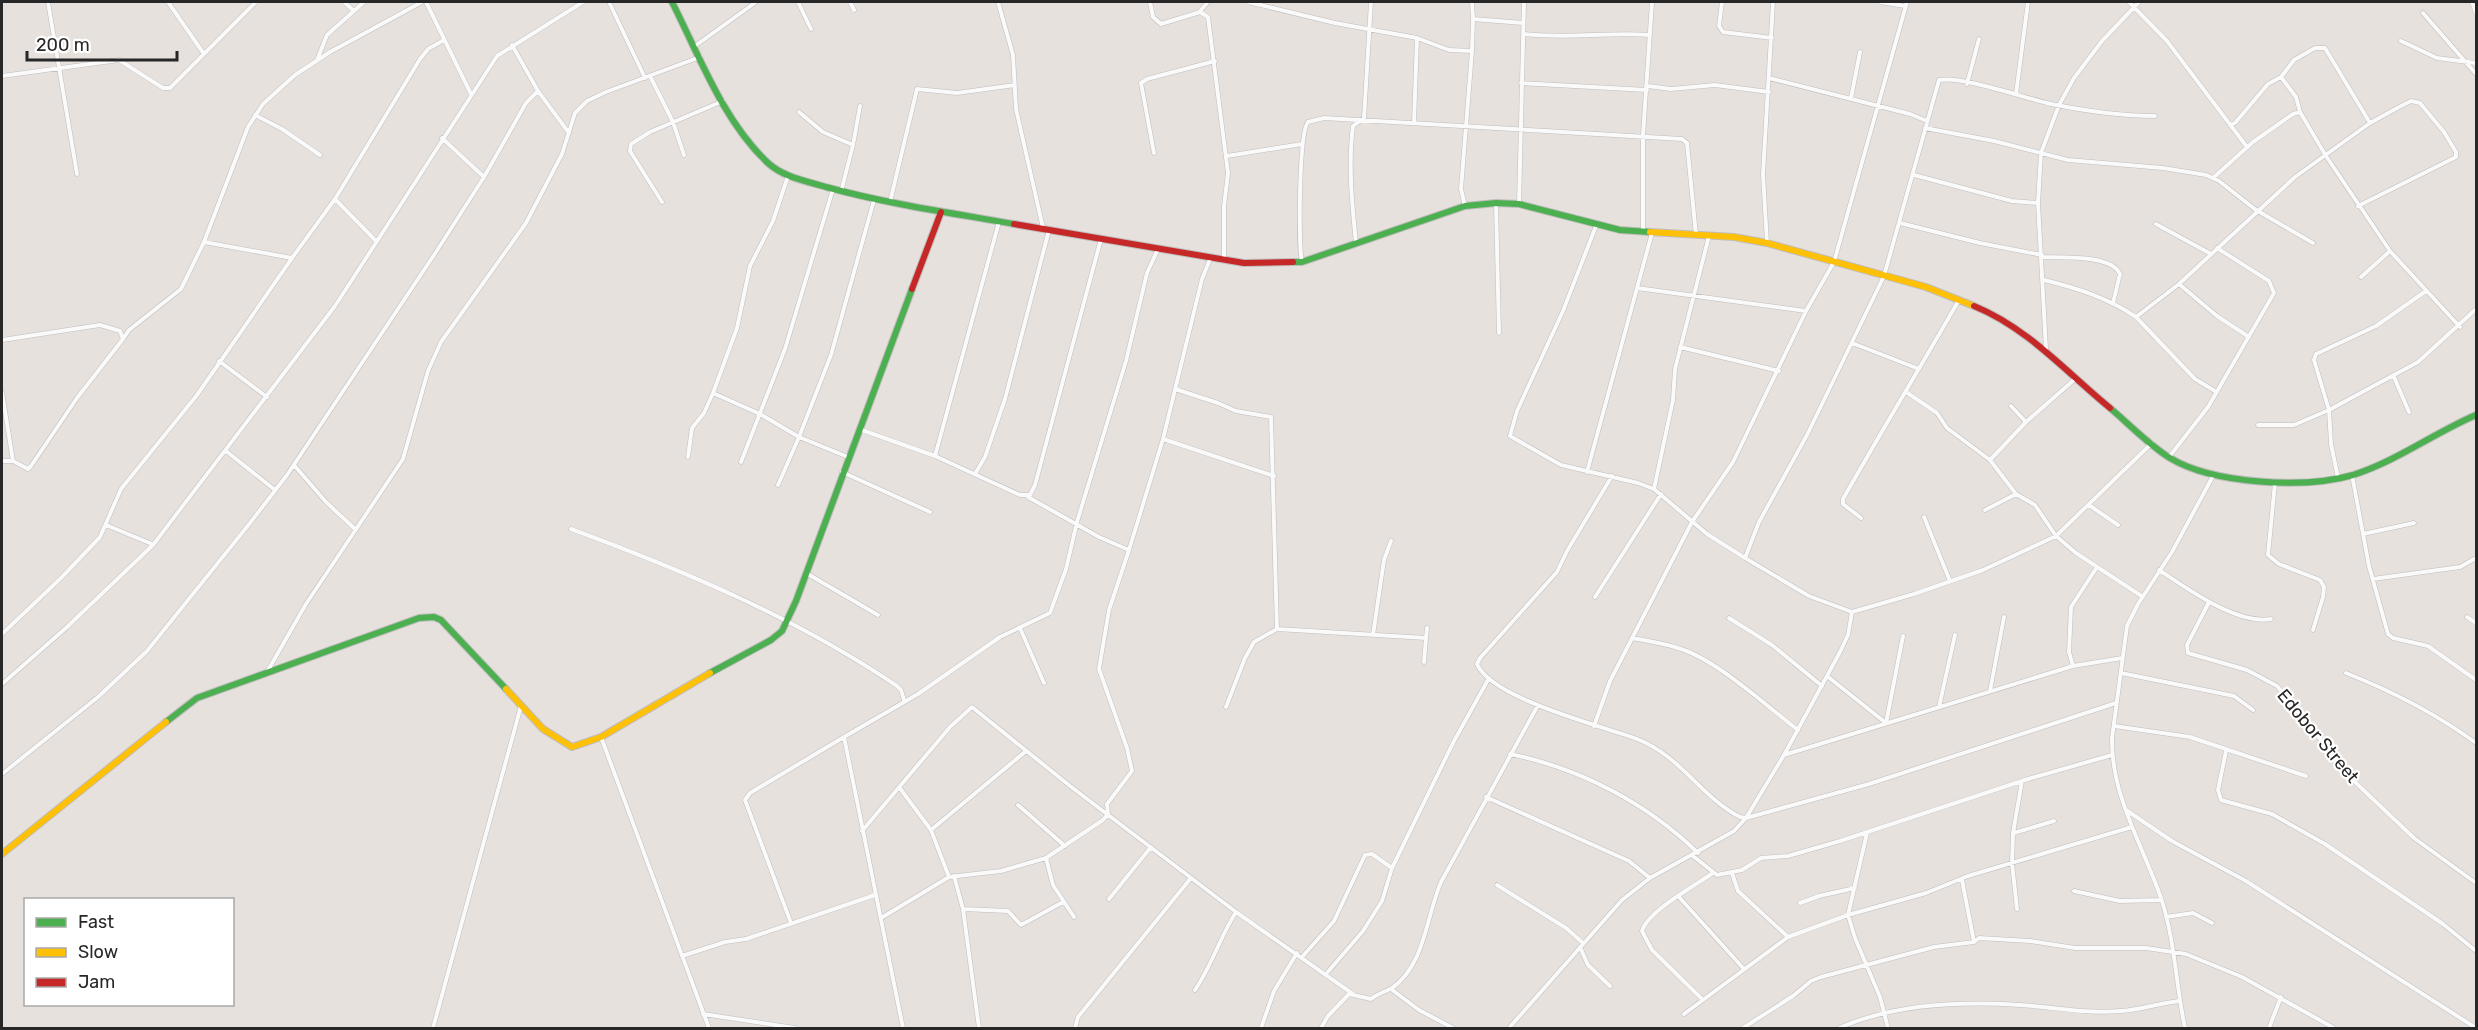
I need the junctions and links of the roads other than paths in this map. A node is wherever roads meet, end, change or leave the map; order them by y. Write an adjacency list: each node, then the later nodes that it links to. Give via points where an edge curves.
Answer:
1 (48, 2): 57 (street)
2 (168, 2): 51 (street)
3 (256, 2): 51 (street)
4 (344, 2): 32 (street)
5 (364, 2): 32 (street)
6 (422, 2): 53 (street)
7 (426, 2): 45 (street)
8 (583, 2): 47 (street)
9 (609, 2): 62 (street)
10 (672, 2): 48 (street)
11 (756, 2): 48 (street)
12 (798, 2): 39 (street)
13 (850, 2): 31 (street)
14 (998, 2): 66 (street, via 1013,55)
15 (1150, 2): 33 (street, via 1153,17 1161,24)
16 (1208, 2): 33 (street)
17 (1248, 2): 38 (street, via 1335,23)
18 (1371, 2): 38 (street)
19 (1472, 2): 36 (street)
20 (1524, 2): 37 (street)
21 (1652, 2): 41 (street)
22 (1722, 2): 43 (street, via 1719,26 1723,32)
23 (1773, 2): 43 (street)
24 (1880, 2): 29 (street)
25 (2028, 2): 71 (street)
26 (2129, 2): 30 (street)
27 (2139, 2): 30 (street)
28 (2472, 2): 35 (street)
29 (1906, 4): 74 (street)
30 (2135, 6): 75 (street, via 2088,58); 86 (street, via 2167,41)
31 (854, 10)
32 (354, 11): 53 (street, via 327,35)
33 (1200, 12): 54 (street, via 1208,16)
34 (2423, 13): 55 (street)
35 (2476, 13)
36 (1473, 19): 37 (street); 49 (street)
37 (1523, 23): 40 (street)
38 (1370, 27): 42 (street); 81 (street)
39 (811, 29)
40 (1524, 34): 41 (street); 64 (street)
41 (1650, 34): 67 (street)
42 (1417, 38): 49 (street, via 1449,50); 84 (street)
43 (1772, 38): 63 (street)
44 (1980, 39): 65 (street)
45 (444, 40): 70 (street); 109 (street, via 420,59)
46 (2401, 41): 55 (street, via 2437,58)
47 (512, 45): 68 (street); 70 (street, via 497,56)
48 (695, 46): 52 (street)
49 (1472, 51): 87 (street)
50 (1860, 52): 72 (street)
51 (204, 54): 57 (street, via 167,89 119,60)
52 (700, 57): 60 (street); 73 (street)
53 (317, 60): 79 (street, via 274,92)
54 (1215, 61): 96 (street, via 1141,83); 100 (street)
55 (2468, 63): 56 (street); 58 (street)
56 (2476, 63)
57 (58, 67): 59 (street); 102 (street)
58 (2476, 74)
59 (2, 76)
60 (650, 76): 62 (street); 83 (street)
61 (2281, 77): 78 (street, via 2296,98); 85 (street, via 2294,60 2315,48 2325,48); 86 (street, via 2268,84)
62 (645, 78): 90 (street, via 587,101 575,113)
63 (1769, 78): 69 (street); 72 (street)
64 (1521, 83): 67 (street); 89 (street)
65 (1967, 84): 71 (street); 82 (street, via 1939,80)
66 (1015, 85): 112 (street, via 957,93 917,88); 124 (street, via 1016,109)
67 (1647, 88): 69 (street, via 1715,85); 91 (street)
68 (538, 91): 90 (street); 105 (street, via 526,103)
69 (1769, 92): 133 (street, via 1764,174)
70 (471, 94): 92 (street)
71 (2016, 94): 75 (street)
72 (1851, 98): 74 (street)
73 (723, 102): 83 (street); 104 (street, via 759,153)
74 (1878, 105): 82 (street); 144 (street)
75 (2059, 105): 80 (street, via 2105,114); 97 (street)
76 (860, 106): 94 (street)
77 (799, 112): 94 (street, via 823,132)
78 (2300, 112): 95 (street); 101 (street)
79 (255, 115): 98 (street); 131 (street)
80 (2155, 116)
81 (1364, 118): 84 (street); 93 (street, via 1314,119 1305,126); 132 (street, via 1353,126 1351,141)
82 (1927, 121): 88 (street)
83 (674, 122): 99 (street); 111 (street, via 650,132 629,148)
84 (1414, 123): 87 (street)
85 (2370, 123): 101 (street); 117 (street, via 2417,101 2444,132 2456,157)
86 (2230, 125): 95 (street)
87 (1467, 127): 89 (street); 116 (street, via 1461,189)
88 (1925, 128): 97 (street); 103 (street)
89 (1521, 130): 91 (street); 115 (street)
90 (569, 133): 222 (street, via 526,223 441,342 428,371 403,459)
91 (1643, 135): 125 (street); 127 (street, via 1674,137 1687,143)
92 (442, 138): 105 (street); 130 (street)
93 (1302, 144): 100 (street); 143 (street)
94 (853, 145): 108 (street)
95 (2247, 147): 106 (street)
96 (1154, 153)
97 (2041, 153): 106 (street, via 2068,160 2163,168); 114 (street)
98 (320, 155)
99 (684, 155)
100 (1227, 156): 142 (street)
101 (2326, 156): 117 (street); 118 (street)
102 (77, 174)
103 (1914, 175): 114 (street, via 2012,201); 121 (street)
104 (788, 176): 107 (street); 174 (street, via 750,266 737,328)
105 (484, 177): 196 (street)
106 (2213, 178): 118 (street)
107 (832, 189): 108 (street); 179 (street, via 785,349)
108 (841, 192): 110 (street)
109 (335, 199): 130 (street); 141 (street)
110 (874, 200): 112 (street); 184 (street, via 831,355)
111 (662, 202)
112 (890, 203): 119 (street)
113 (1496, 203): 115 (street); 116 (street); 158 (street)
114 (2038, 203): 139 (street)
115 (1519, 204): 123 (street)
116 (1465, 206): 132 (street)
117 (2358, 206): 137 (street)
118 (2256, 210): 134 (street); 135 (street)
119 (941, 212): 120 (street); 183 (street)
120 (999, 222): 124 (street); 188 (street)
121 (1900, 223): 139 (street); 145 (street)
122 (2156, 224): 138 (street)
123 (1596, 226): 125 (street); 197 (street, via 1509,432 1519,442 1561,465)
124 (1046, 228): 129 (street); 199 (street, via 1005,399 986,457)
125 (1643, 233): 126 (street)
126 (1652, 233): 127 (street); 149 (street)
127 (1696, 235): 128 (street)
128 (1709, 235): 133 (street); 151 (street)
129 (1101, 239): 136 (street); 211 (street, via 1035,485)
130 (376, 241): 175 (street, via 335,306)
131 (204, 242): 141 (street); 160 (street, via 180,290)
132 (1356, 243): 143 (street)
133 (1767, 243): 144 (street)
134 (2313, 243)
135 (2217, 248): 138 (street); 159 (street, via 2269,280 2274,288 2272,300)
136 (1158, 249): 140 (street); 217 (street, via 1147,273 1126,361)
137 (2390, 251): 146 (street); 150 (street)
138 (2211, 254): 148 (street)
139 (2042, 256): 147 (street); 153 (street, via 2113,265 2120,274)
140 (1211, 257): 142 (street); 170 (street)
141 (292, 258): 165 (street)
142 (1224, 260): 143 (street)
143 (1302, 262)
144 (1834, 262): 145 (street); 155 (street)
145 (1884, 276): 152 (street); 162 (street)
146 (2361, 277)
147 (2044, 280): 153 (street); 164 (street)
148 (2179, 284): 156 (street); 159 (street)
149 (1637, 288): 151 (street); 197 (street)
150 (2426, 291): 157 (street); 177 (street, via 2376,326 2316,354 2314,360)
151 (1693, 295): 155 (street); 163 (street)
152 (1960, 299): 164 (street, via 1993,314); 166 (street)
153 (2114, 303): 156 (street)
154 (2476, 309): 157 (street)
155 (1806, 311): 167 (street)
156 (2136, 317): 173 (street, via 2195,379)
157 (2460, 327): 168 (street)
158 (1499, 333)
159 (2249, 337): 173 (street)
160 (123, 339): 161 (street, via 120,331 100,325); 194 (street, via 31,466 22,468)
161 (2, 340)
162 (1852, 343): 166 (street); 229 (street, via 1759,522)
163 (1680, 347): 167 (street); 207 (street)
164 (2046, 350): 169 (street)
165 (219, 361): 175 (street); 220 (street, via 197,395 121,489)
166 (1919, 369): 172 (street)
167 (1779, 372): 218 (street, via 1733,462)
168 (2394, 377): 177 (street); 178 (street)
169 (2075, 379): 181 (street); 186 (street)
170 (1175, 389): 185 (street); 201 (street, via 1236,411 1271,417)
171 (2, 392): 194 (street)
172 (1906, 392): 192 (street, via 1937,413 1947,428); 216 (street, via 1843,499 1843,504)
173 (2215, 392): 191 (street)
174 (713, 393): 179 (street); 189 (street, via 692,428)
175 (267, 397): 187 (street)
176 (2011, 406): 181 (street)
177 (2329, 410): 182 (street, via 2294,425); 204 (street)
178 (2409, 412)
179 (760, 414): 184 (street); 195 (street)
180 (2476, 415): 200 (street, via 2403,454)
181 (2026, 422): 192 (street)
182 (2258, 425)
183 (859, 429): 188 (street); 190 (street)
184 (799, 437): 190 (street); 206 (street)
185 (1163, 439): 201 (street); 228 (street)
186 (2152, 443): 191 (street); 212 (street)
187 (226, 451): 208 (street); 227 (street)
188 (935, 456): 199 (street)
189 (688, 457)
190 (848, 457): 198 (street)
191 (2169, 457): 203 (street)
192 (1990, 460): 210 (street)
193 (2, 461): 194 (street)
194 (13, 461)
195 (741, 462)
196 (294, 465): 208 (street); 222 (street)
197 (1587, 471): 202 (street)
198 (842, 472): 214 (street); 233 (street)
199 (975, 474): 211 (street)
200 (2352, 475): 204 (street); 224 (street)
201 (1274, 476): 249 (street)
202 (1612, 476): 207 (street); 264 (street, via 1557,572 1480,658 1480,671)
203 (2213, 476): 205 (street); 232 (street)
204 (2338, 477): 205 (street)
205 (2275, 483): 250 (street, via 2268,555 2279,564 2320,580 2324,586)
206 (778, 485)
207 (1654, 489): 209 (street)
208 (275, 490): 289 (street, via 147,651 98,697)
209 (1660, 494): 218 (street); 236 (street)
210 (2016, 494): 213 (street); 225 (street, via 2035,505)
211 (1028, 497): 217 (street)
212 (2089, 505): 221 (street); 225 (street)
213 (1985, 510)
214 (930, 512)
215 (1924, 516): 235 (street)
216 (1861, 518)
217 (1077, 522): 228 (street); 247 (street, via 1055,604 1050,613)
218 (1692, 522): 229 (street); 256 (street)
219 (2414, 523): 224 (street)
220 (106, 525): 227 (street); 251 (street, via 83,556)
221 (2118, 525)
222 (355, 529): 260 (street)
223 (571, 529): 245 (street, via 661,562)
224 (2362, 534): 234 (street)
225 (2056, 536): 231 (street); 235 (street)
226 (1391, 541): 252 (street, via 1384,560)
227 (153, 545): 266 (street)
228 (1130, 550): 296 (street, via 1109,610 1099,669 1132,771 1107,804)
229 (1745, 558): 239 (street, via 1809,596)
230 (2476, 558): 234 (street, via 2460,567)
231 (2097, 567): 237 (street); 259 (street, via 2072,607 2069,652)
232 (2159, 570): 237 (street); 238 (street)
233 (806, 573): 240 (street); 245 (street)
234 (2373, 579): 265 (street, via 2391,637 2425,645)
235 (1950, 581): 239 (street)
236 (1595, 597)
237 (2143, 597): 257 (street, via 2127,626)
238 (2209, 602): 244 (street, via 2254,619); 317 (street, Edobor Street, via 2187,645 2188,653 2247,670 2277,686 2356,783 2414,838)
239 (1852, 612): 263 (street, via 1848,635)
240 (878, 615)
241 (2004, 617): 269 (street)
242 (2468, 617): 246 (street)
243 (1729, 618): 268 (street, via 1780,651)
244 (2271, 619)
245 (788, 622): 270 (street, via 889,681 901,690); 281 (street, via 771,640 662,699)
246 (2476, 623)
247 (1020, 628): 267 (street); 270 (street)
248 (1427, 628): 255 (street)
249 (1277, 629): 252 (street); 274 (street, via 1254,642)
250 (2313, 630)
251 (2, 634)
252 (1373, 635): 255 (street)
253 (1954, 635): 275 (street)
254 (1903, 636): 277 (street)
255 (1426, 638): 258 (street)
256 (1632, 638): 278 (street, via 1610,681); 280 (street, via 1680,648 1697,657)
257 (2122, 658): 259 (street); 261 (street)
258 (1424, 662)
259 (2073, 666): 269 (street)
260 (266, 673): 273 (street, via 419,618 434,617 450,628); 306 (street, via 184,706)
261 (2121, 673): 271 (street); 276 (street, via 2234,696)
262 (2346, 673): 283 (street, via 2404,697)
263 (1827, 676): 268 (street); 277 (street)
264 (1489, 678): 272 (street); 310 (street)
265 (2476, 680)
266 (2, 684)
267 (1044, 684)
268 (1822, 686): 280 (street)
269 (1990, 691): 275 (street)
270 (904, 700): 282 (street)
271 (2116, 704): 279 (street); 297 (street, via 1869,784)
272 (1538, 705): 278 (street); 286 (street)
273 (521, 706): 281 (street, via 566,745 578,746); 360 (street)
274 (1226, 707)
275 (1939, 707): 277 (street)
276 (2253, 710)
277 (1886, 723): 287 (street)
278 (1594, 726): 297 (street, via 1661,750 1732,813)
279 (2114, 726): 285 (street, via 2190,738); 288 (street)
280 (1798, 730): 287 (street)
281 (602, 737): 342 (street)
282 (844, 737): 301 (street); 334 (street, via 750,793 745,800)
283 (2476, 743)
284 (1026, 751): 292 (street, via 971,707); 296 (street); 300 (street)
285 (2226, 751): 290 (street); 340 (street, via 2218,790 2221,800 2272,814 2325,844)
286 (1510, 754): 293 (street); 307 (street, via 1558,765 1620,795 1665,823)
287 (1784, 755): 297 (street)
288 (2112, 755): 291 (street); 295 (street)
289 (2, 774)
290 (2306, 776)
291 (2022, 782): 302 (street); 303 (street)
292 (899, 787): 300 (street); 301 (street)
293 (1486, 797): 315 (street, via 1629,861); 347 (street, via 1440,882 1416,961)
294 (1018, 805): 304 (street)
295 (2126, 810): 299 (street); 359 (street, via 2172,841 2246,881)
296 (1108, 814): 304 (street); 305 (street)
297 (1746, 818): 307 (street, via 1734,831)
298 (2054, 821): 303 (street)
299 (2132, 827): 309 (street); 324 (street)
300 (931, 830): 313 (street)
301 (862, 831): 321 (street)
302 (1867, 833): 312 (street, via 1788,856 1761,858); 319 (street)
303 (2013, 833): 309 (street)
304 (1065, 846): 308 (street)
305 (1151, 848): 314 (street); 323 (street)
306 (2, 854)
307 (1696, 854): 311 (street); 315 (street)
308 (1046, 858): 313 (street, via 1001,871); 325 (street, via 1053,885)
309 (2012, 863): 316 (street); 328 (street)
310 (1392, 868): 341 (street, via 1371,854 1365,855 1334,921); 345 (street, via 1382,901 1370,921)
311 (1713, 873): 312 (street); 322 (street)
312 (1732, 873): 336 (street, via 1738,891)
313 (952, 876): 327 (street); 333 (street)
314 (1191, 878): 329 (street); 365 (street, via 1078,1017)
315 (1650, 878): 338 (street, via 1622,900)
316 (1962, 880): 330 (street); 337 (street)
317 (2476, 883)
318 (1497, 885): 338 (street, via 1566,928)
319 (1855, 888): 326 (street); 330 (street)
320 (2074, 891): 324 (street, via 2120,901)
321 (874, 895): 333 (street); 334 (street)
322 (1679, 897): 344 (street); 351 (street, via 1644,924 1642,931 1652,950)
323 (1109, 899)
324 (2161, 900): 332 (street)
325 (1063, 902): 327 (street, via 1021,925 1008,911); 331 (street)
326 (1800, 903)
327 (963, 909): 364 (street)
328 (2017, 909)
329 (1236, 912): 341 (street); 348 (street)
330 (1848, 915): 336 (street); 343 (street)
331 (1074, 917)
332 (2166, 917): 335 (street, via 2193,913); 339 (street)
333 (881, 918): 363 (street)
334 (791, 923): 342 (street)
335 (2212, 923)
336 (1788, 937): 344 (street)
337 (1974, 942): 339 (street, via 1979,938 2075,948); 343 (street, via 1934,947)
338 (1582, 945): 346 (street, via 1588,965); 369 (street)
339 (2173, 951): 350 (street, via 2242,976); 352 (street)
340 (2476, 951)
341 (1300, 955): 345 (street); 366 (street, via 1274,991)
342 (682, 956): 354 (street)
343 (1866, 965): 353 (street); 370 (street, via 1810,981)
344 (1744, 969): 351 (street)
345 (1326, 974): 349 (street)
346 (1610, 986)
347 (1390, 989): 349 (street, via 1371,999); 368 (street)
348 (1195, 990)
349 (1353, 994): 367 (street, via 1344,998)
350 (2281, 997): 356 (street); 373 (street)
351 (1702, 999): 355 (street)
352 (2179, 1001): 353 (street, via 2121,1011 1974,1005); 358 (street)
353 (1884, 1012): 371 (street); 372 (street)
354 (703, 1014): 357 (street); 361 (street)
355 (1684, 1014)
356 (2326, 1026): 374 (street)
357 (782, 1028): 362 (street)
358 (2186, 1028)
359 (2476, 1028)
360 (433, 1029)
361 (708, 1029)
362 (795, 1029)
363 (903, 1029)
364 (979, 1029)
365 (1075, 1029)
366 (1262, 1029)
367 (1321, 1029)
368 (1453, 1029)
369 (1509, 1029)
370 (1743, 1029)
371 (1839, 1029)
372 (1888, 1029)
373 (2269, 1029)
374 (2334, 1029)

